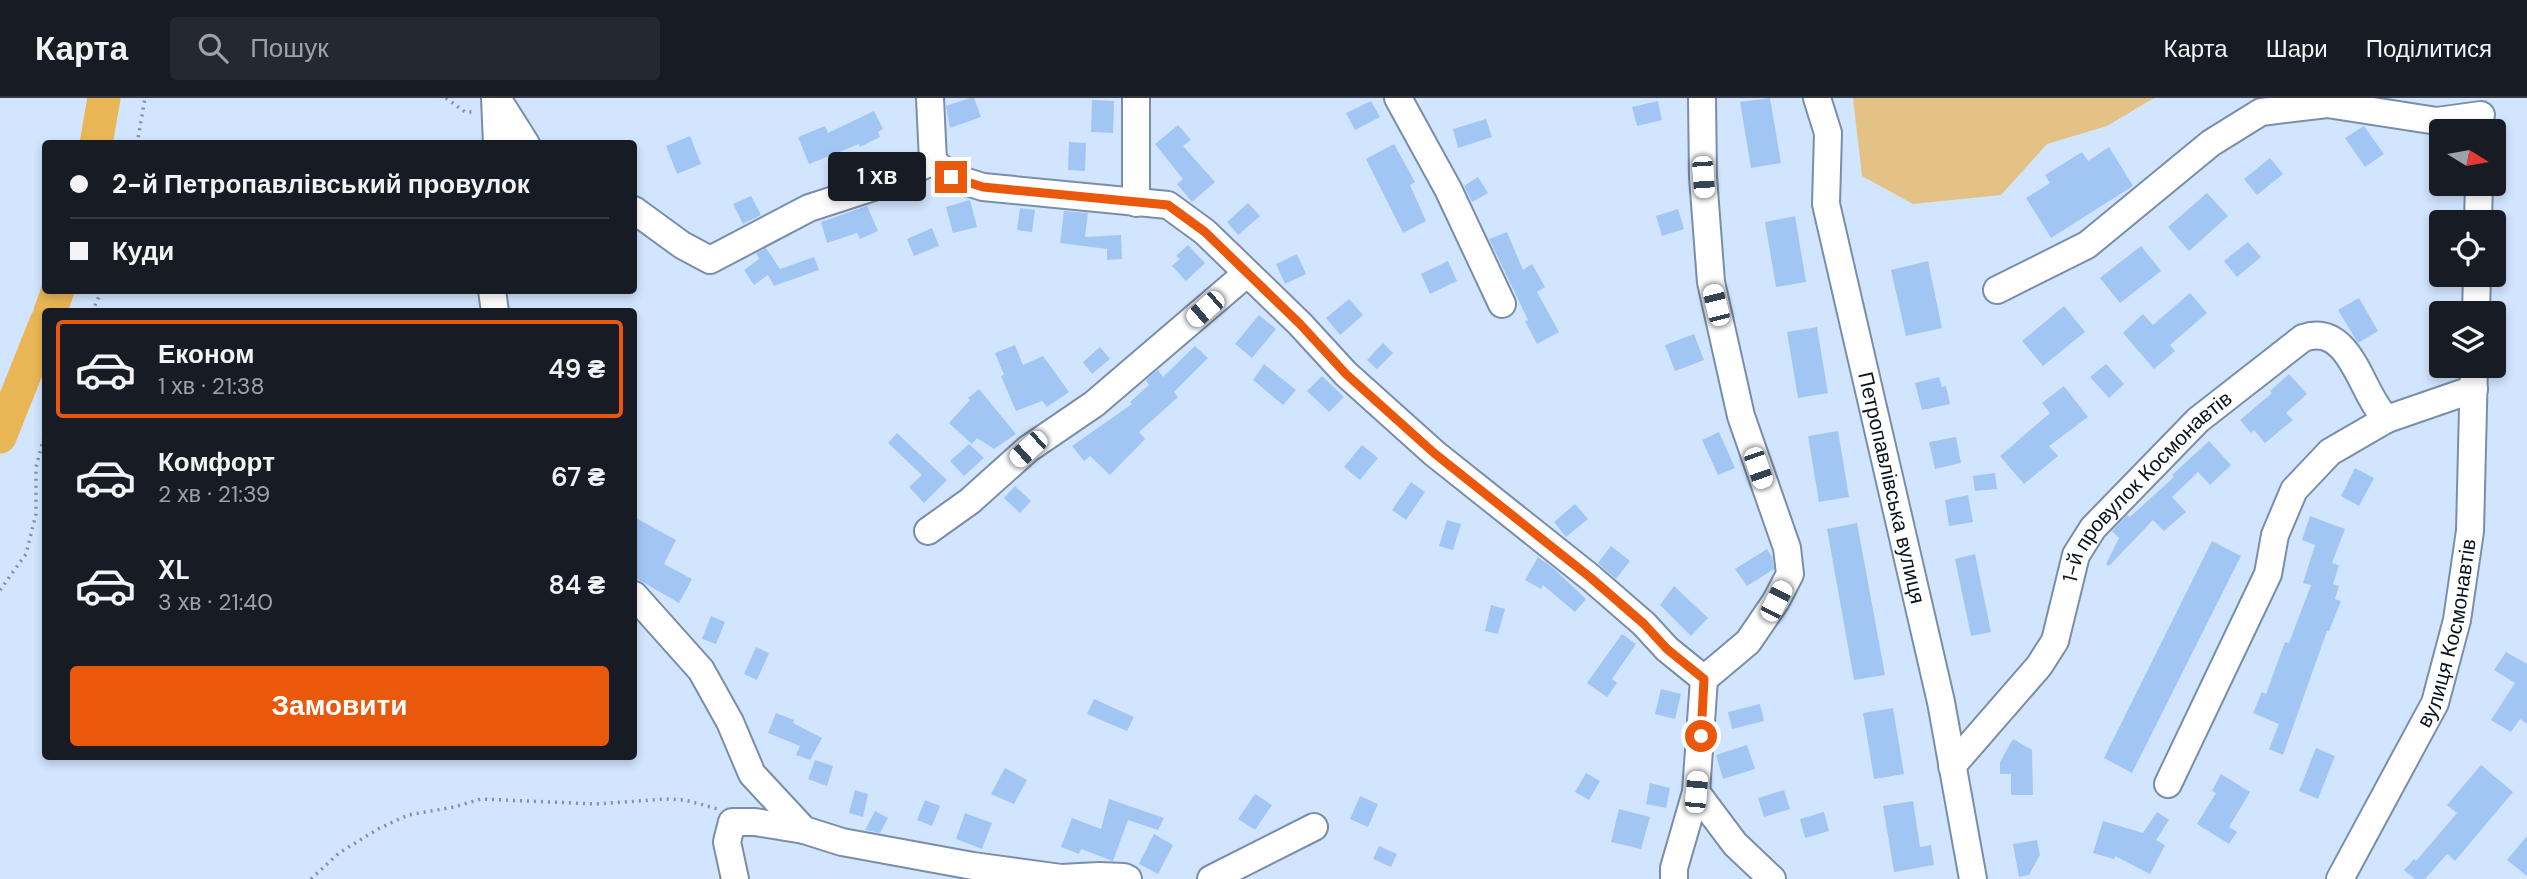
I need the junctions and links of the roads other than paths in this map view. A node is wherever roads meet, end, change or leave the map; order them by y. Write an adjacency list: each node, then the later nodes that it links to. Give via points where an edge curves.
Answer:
1 (496, 98): 8 (street); 9 (street)
2 (930, 98): 10 (street)
3 (1136, 98): 11 (street)
4 (1398, 98): 15 (street, via 1448,189)
5 (1702, 98): 21 (street, via 1711,282 1741,416 1787,548 1790,574 1748,642)
6 (1817, 98): 22 (street, Петропавлівська вулиця, via 1828,133 1826,204)
7 (2482, 115): 14 (street, via 2437,121 2327,104 2261,112 2211,143 2087,245)
8 (497, 140)
9 (523, 140)
10 (933, 161): 11 (street, via 951,177 983,187); 12 (street, via 886,183 809,208 710,260)
11 (1136, 203): 13 (street, via 1168,205 1205,232)
12 (637, 212)
13 (1246, 274): 19 (street, via 1094,404 1028,449); 21 (street, via 1434,453 1591,578)
14 (1997, 290)
15 (1502, 304)
16 (2472, 378): 18 (street)
17 (2474, 378): 33 (street, вулиця Космонавтів, via 2470,531 2457,620 2435,703)
18 (2387, 419): 22 (street, 1-й провулок Космонавтів, via 2372,404 2352,359 2337,344 2312,335 2198,420 2093,528 2076,555 2055,641 2039,666); 23 (street, via 2330,452 2294,490 2276,534 2268,574)
19 (928, 531)
20 (637, 598): 26 (street, via 701,670 752,774)
21 (1704, 679): 24 (street)
22 (1952, 766): 32 (street, Петропавлівська вулиця)
23 (2168, 784)
24 (1696, 792): 30 (street); 31 (street, via 1735,844)
25 (1314, 827): 29 (street)
26 (804, 830): 27 (street, via 732,822 727,842); 28 (street, via 842,842 973,866 1061,878)
27 (735, 879)
28 (1128, 879)
29 (1211, 879)
30 (1674, 879)
31 (1772, 879)
32 (1973, 879)
33 (2340, 879)

